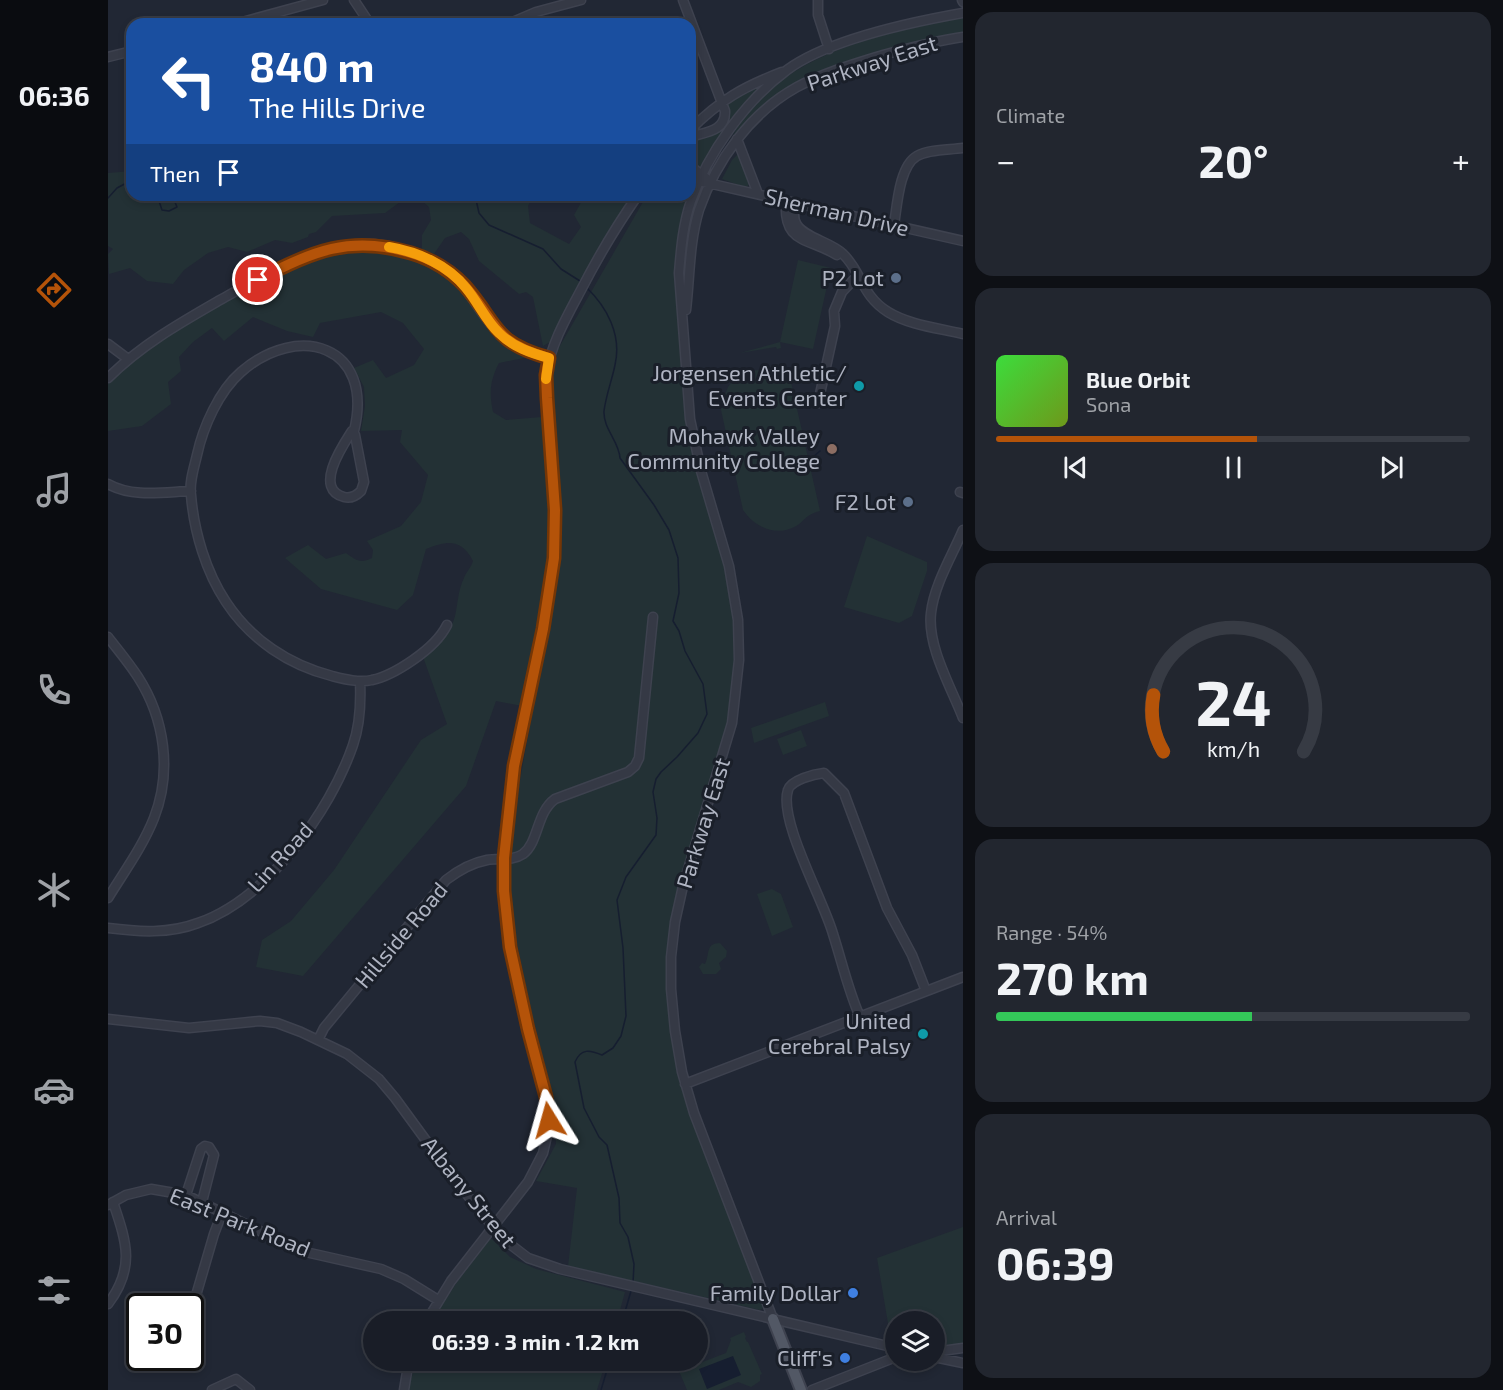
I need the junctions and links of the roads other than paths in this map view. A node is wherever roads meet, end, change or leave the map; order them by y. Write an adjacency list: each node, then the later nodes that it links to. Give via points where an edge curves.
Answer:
1 (323, 0): 7 (street)
2 (354, 0): 8 (street)
3 (581, 0): 9 (street)
4 (683, 0): 10 (street)
5 (818, 0): 13 (street, via 818,15)
6 (963, 13): 13 (street, Parkway East, via 890,29)
7 (257, 18)
8 (366, 18)
9 (522, 18)
10 (690, 18)
11 (696, 33): 17 (street)
12 (963, 37): 20 (street, Parkway East, via 907,48 827,73 781,98)
13 (830, 49): 16 (street, Parkway East)
14 (126, 52): 15 (street)
15 (108, 57)
16 (788, 70): 17 (street, Parkway East, via 747,85); 24 (street, Parkway East, via 746,109)
17 (722, 100): 18 (street, Parkway East); 19 (street, via 723,125)
18 (696, 124)
19 (696, 135)
20 (737, 139): 25 (street, Parkway East); 27 (street)
21 (963, 148): 32 (street, via 924,154 911,161 902,180)
22 (696, 173): 24 (street, Sherman Drive)
23 (696, 177): 24 (street, Sherman Drive)
24 (701, 178): 25 (street, Sherman Drive); 26 (street, Parkway East)
25 (710, 183): 27 (street, Sherman Drive); 35 (street, Parkway East, via 693,233)
26 (696, 190)
27 (759, 194): 30 (street, Sherman Drive)
28 (634, 201): 38 (street, via 583,286)
29 (691, 201): 35 (street, Parkway East, via 679,273)
30 (786, 201): 31 (street, Sherman Drive); 34 (street, via 785,220 792,232 833,252)
31 (796, 204): 32 (street, Sherman Drive); 34 (street, via 793,218 799,228 837,248 852,263)
32 (894, 225): 33 (street, Sherman Drive)
33 (963, 241)
34 (856, 274): 36 (street, via 873,300 897,317); 41 (street, via 834,311 835,326)
35 (684, 316): 59 (street, Parkway East, via 690,419 729,566 738,620 739,660 732,723 675,922 671,988)
36 (963, 333)
37 (108, 344): 39 (street)
38 (549, 358): 39 (street, via 521,348 500,334 466,287 436,263 369,244 312,254 283,266 193,316); 51 (street, via 546,375 555,510 554,558 514,766)
39 (128, 359): 40 (street)
40 (108, 378)
41 (818, 403)
42 (354, 431): 42 (street, via 364,485 357,496 342,497 333,489 330,477 344,443); 44 (street, via 357,390 354,378 339,357 310,346 267,355 240,372 209,417 199,443)
43 (108, 484): 44 (street, via 146,493)
44 (191, 490): 49 (street, via 207,564 227,603 250,631 293,663 314,672)
45 (963, 530): 50 (street, via 935,596 931,627 933,644)
46 (654, 617): 51 (street, Hillside Road, via 635,766 555,799 546,806 525,852)
47 (447, 625): 49 (street, via 403,667 371,681)
48 (108, 637): 52 (street, via 139,677 152,702 165,760 154,817)
49 (360, 681): 53 (street, Lin Road, via 354,743 340,775 324,805 275,869 240,901 200,923 162,932)
50 (963, 718)
51 (504, 858): 58 (street, Hillside Road, via 472,864 446,880); 64 (street, via 512,959 549,1120 543,1153 533,1174)
52 (108, 898)
53 (108, 928)
54 (963, 977): 55 (street)
55 (926, 991): 56 (street); 56 (street, via 887,908 841,789 821,773 793,784 787,792 788,815)
56 (860, 1017): 59 (street)
57 (108, 1019): 58 (street, Albany Street, via 189,1028 260,1021 277,1023)
58 (318, 1040): 64 (street, Albany Street, via 347,1054 379,1079)
59 (685, 1084): 69 (street, Parkway East)
60 (186, 1196): 61 (street, East Park Road); 61 (street, via 205,1146 214,1155); 62 (street, East Park Road, via 151,1189)
61 (202, 1202): 63 (street, East Park Road)
62 (111, 1203): 67 (street, via 127,1251 123,1280)
63 (222, 1213): 65 (street); 66 (street, East Park Road, via 301,1251 381,1269)
64 (493, 1227): 66 (street); 69 (street, Albany Street, via 515,1250 538,1262)
65 (197, 1293)
66 (438, 1300): 68 (street)
67 (108, 1304)
68 (432, 1311)
69 (773, 1319): 70 (street, Albany Street); 80 (main road)
70 (885, 1345)
71 (963, 1348): 72 (street)
72 (945, 1352)
73 (945, 1358): 75 (street)
74 (885, 1361): 81 (street)
75 (963, 1363)
76 (408, 1371): 79 (street)
77 (213, 1390): 78 (street, via 236,1379)
78 (250, 1390)
79 (404, 1390)
80 (801, 1390)
81 (812, 1390)

